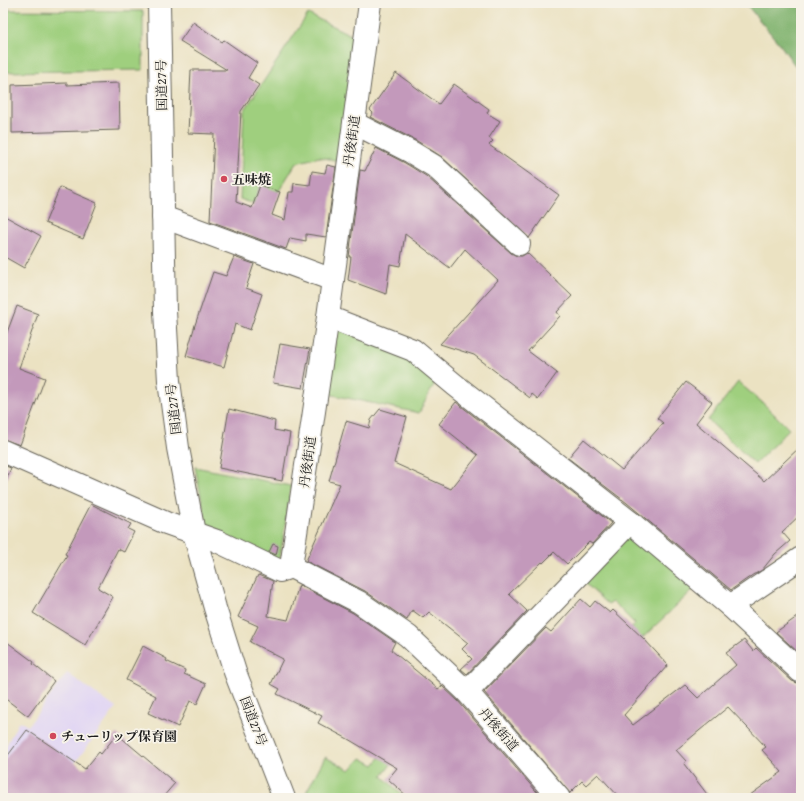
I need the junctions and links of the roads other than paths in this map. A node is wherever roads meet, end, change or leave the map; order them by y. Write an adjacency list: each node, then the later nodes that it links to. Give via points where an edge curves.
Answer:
1 (159, 3): 4 (main road, 国道27号)
2 (370, 3): 3 (main road, 丹後街道)
3 (354, 122): 5 (main road, via 434,166); 6 (main road, 丹後街道)
4 (163, 217): 6 (main road); 10 (main road, 国道27号, via 169,381)
5 (519, 244)
6 (333, 280): 7 (main road, 丹後街道)
7 (328, 317): 9 (main road, via 413,350 455,386); 12 (main road, 丹後街道)
8 (3, 451): 10 (main road, via 166,524)
9 (630, 522): 13 (main road); 15 (main road)
10 (194, 533): 12 (main road, via 280,571); 16 (main road, 国道27号, via 214,608)
11 (801, 558): 13 (main road)
12 (292, 567): 15 (main road, 丹後街道, via 358,602 408,636)
13 (730, 606): 14 (main road)
14 (801, 672)
15 (467, 692): 17 (main road, 丹後街道)
16 (284, 798)
17 (559, 798)

